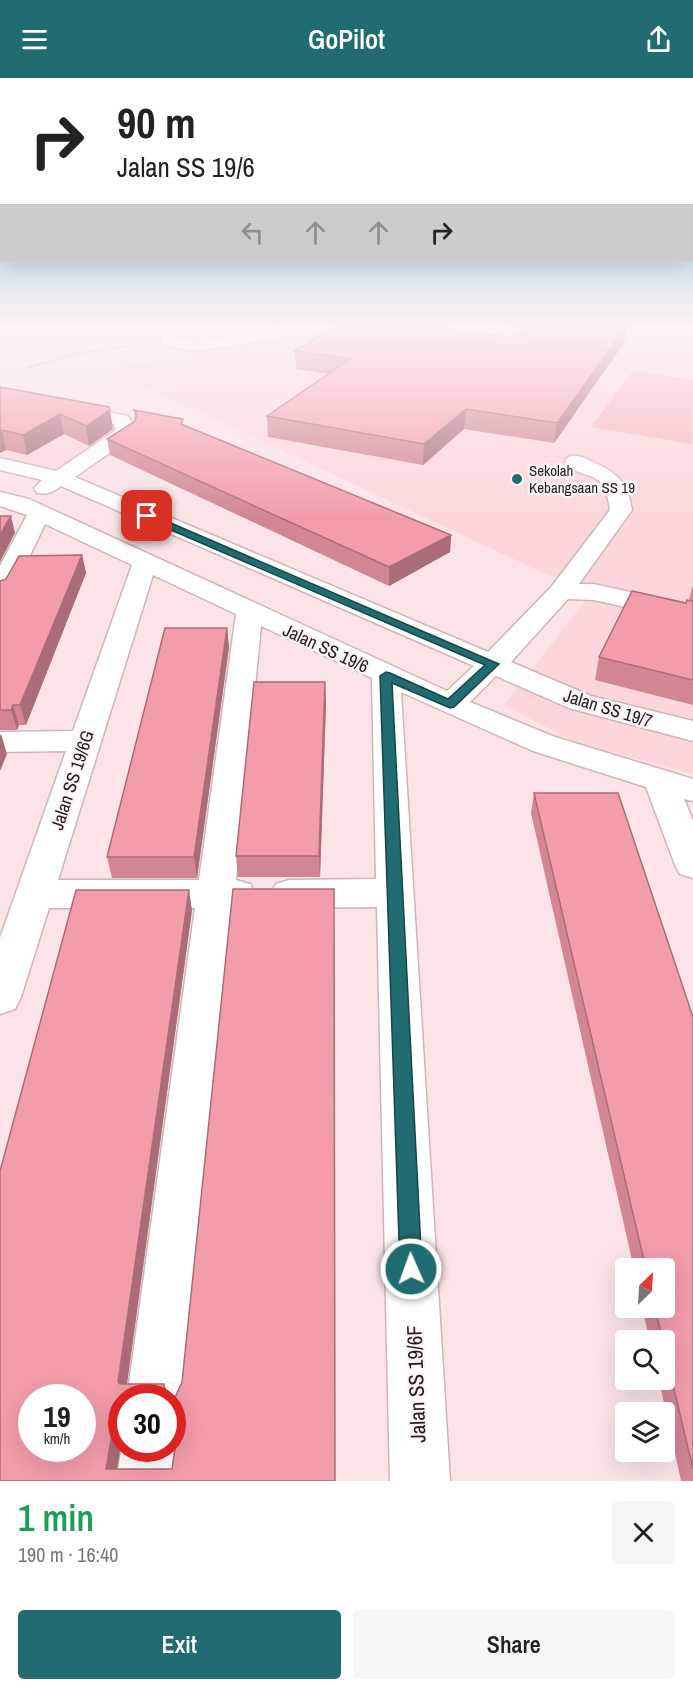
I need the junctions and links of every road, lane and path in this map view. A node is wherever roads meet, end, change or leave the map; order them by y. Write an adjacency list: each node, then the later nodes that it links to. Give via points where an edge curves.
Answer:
1 (0, 396): 4 (street, via 121,420 127,432)
2 (575, 461): 8 (street, via 609,478 620,492 621,510)
3 (0, 464): 4 (street, Jalan SS 19/7)
4 (60, 478): 5 (street); 11 (street, Jalan SS 19/7)
5 (20, 505): 6 (street, Jalan SS 19/6); 7 (street)
6 (145, 563): 9 (street, Jalan SS 19/6); 15 (street, Jalan SS 19/6G)
7 (0, 591)
8 (561, 591): 10 (street, via 594,592); 11 (street)
9 (249, 612): 12 (street, Jalan SS 19/6); 22 (street)
10 (693, 614)
11 (493, 664): 13 (street); 14 (street, Jalan SS 19/7, via 580,702)
12 (386, 676): 13 (street, Jalan SS 19/6); 20 (street, Jalan SS 19/6F)
13 (450, 704): 17 (street, Jalan SS 19/6, via 544,744)
14 (693, 731)
15 (85, 741): 16 (street); 21 (street, Jalan SS 19/6G)
16 (0, 742)
17 (660, 781): 18 (street, Jalan SS 19/6); 19 (street)
18 (693, 790)
19 (693, 865)
20 (395, 893): 22 (street); 27 (street, Jalan SS 19/6F)
21 (34, 894): 22 (street); 23 (street, Jalan SS 19/6G)
22 (215, 894): 24 (street)
23 (0, 997)
24 (158, 1384)
25 (149, 1462): 26 (street)
26 (147, 1481)
27 (420, 1481)

